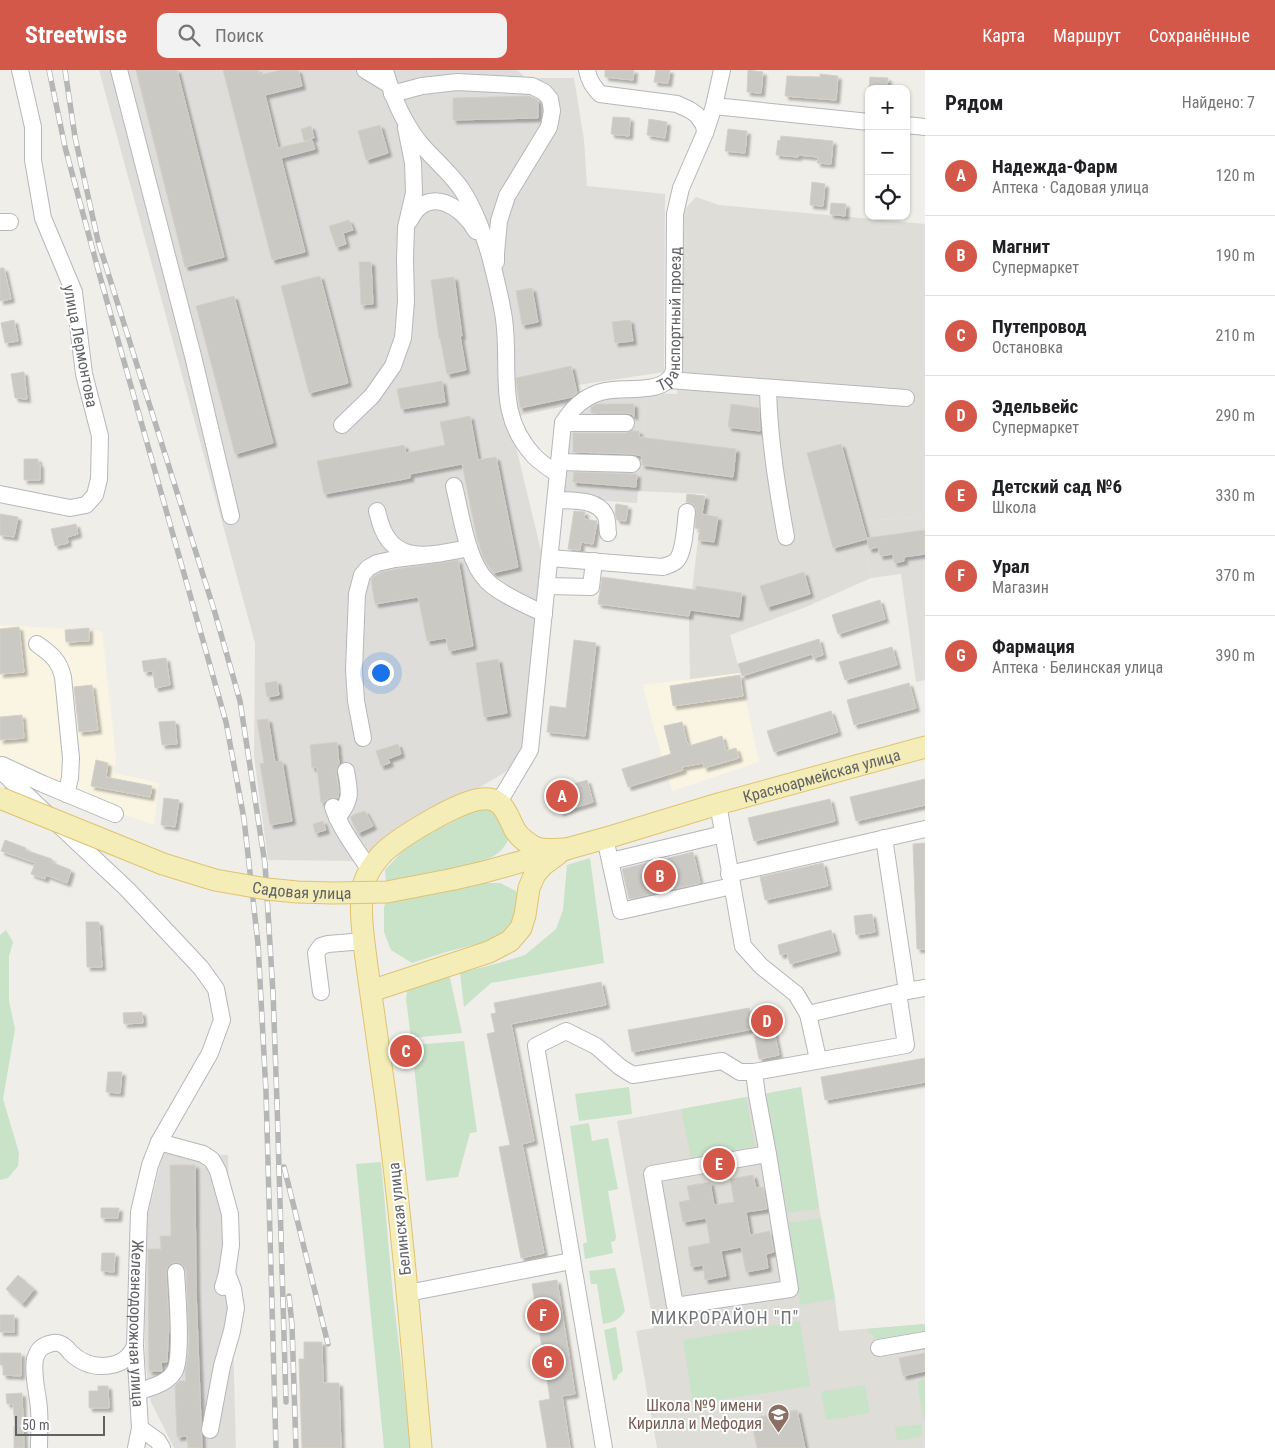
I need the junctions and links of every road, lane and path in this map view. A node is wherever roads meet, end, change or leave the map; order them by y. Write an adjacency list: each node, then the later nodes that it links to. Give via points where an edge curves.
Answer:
1 (20, 70): 25 (street, улица Лермонтова, via 32,127 33,160 43,218 74,292 84,374 100,436 99,479 95,495 86,505 70,508)
2 (119, 70): 29 (street)
3 (365, 70): 6 (street)
4 (587, 70): 12 (street, via 592,86 600,94 677,104 697,115)
5 (722, 70): 7 (street, Транспортный проезд)
6 (388, 82): 8 (street); 15 (street, via 422,86 457,82 532,86 550,99 550,127 507,196 499,221)
7 (714, 106): 9 (street); 12 (street, Транспортный проезд)
8 (404, 121): 13 (street, via 413,163 414,186); 14 (street, via 460,188 476,214)
9 (865, 122)
10 (910, 125): 11 (street)
11 (925, 127)
12 (705, 133): 16 (street, Транспортный проезд, via 681,188 675,214 674,370)
13 (406, 227): 14 (street, via 414,211 423,203 434,200 446,203 472,223); 21 (street, via 403,338 393,366 372,396)
14 (490, 256): 15 (street)
15 (497, 288): 23 (street, via 504,318 507,401 512,422 535,458)
16 (669, 380): 17 (street); 19 (street, Транспортный проезд, via 658,387 601,391 586,398)
17 (768, 388): 18 (street); 31 (street, via 774,469)
18 (906, 398)
19 (563, 423): 20 (street); 23 (street)
20 (626, 423)
21 (342, 425)
22 (632, 464): 23 (street)
23 (559, 468): 26 (street)
24 (454, 486): 32 (street)
25 (0, 494)
26 (556, 500): 30 (street, via 597,506 607,519); 34 (street)
27 (377, 511): 33 (street, via 390,542 413,555)
28 (687, 512): 35 (street, via 682,550 673,564 663,567)
29 (231, 516)
30 (608, 533)
31 (786, 537)
32 (469, 548): 33 (street); 37 (street, via 477,568 487,581)
33 (428, 555): 39 (street, via 377,563 362,575 357,594 354,670 356,701)
34 (550, 558): 35 (street); 36 (street)
35 (594, 561): 36 (street, via 591,587)
36 (547, 588): 37 (street)
37 (544, 614): 46 (street, via 530,750)
38 (37, 644): 44 (street, via 61,666 71,758)
39 (364, 738)
40 (925, 747): 47 (main road, Красноармейская улица)
41 (0, 764): 44 (street)
42 (0, 770): 68 (street, Железнодорожная улица, via 127,889 202,968 216,989 222,1020 210,1052)
43 (346, 771): 56 (street, via 348,801 344,809 335,812 347,838)
44 (66, 794): 48 (street)
45 (0, 798): 57 (main road, Садовая улица, bridge, via 163,864 215,880 267,889 387,892)
46 (499, 802): 50 (main road); 56 (main road, via 484,798 471,801 421,826 381,855)
47 (718, 804): 51 (street); 52 (main road, Красноармейская улица)
48 (114, 814)
49 (925, 829): 53 (street)
50 (516, 831): 54 (main road, via 536,848); 57 (main road, via 512,848)
51 (723, 834): 55 (street); 58 (street)
52 (609, 837): 54 (main road, Садовая улица); 55 (street)
53 (884, 838): 58 (street); 64 (street)
54 (566, 849): 57 (main road, Садовая улица); 59 (main road, via 535,874)
55 (611, 861): 58 (street, via 621,911)
56 (370, 870): 60 (main road, Белинская улица, via 364,884)
57 (487, 871): 59 (main road, via 503,875 517,884)
58 (731, 880): 65 (street, via 743,946 761,966 796,994)
59 (526, 906): 62 (main road, via 521,928 500,947)
60 (364, 941): 62 (main road, Белинская улица); 63 (street, via 321,946 316,953)
61 (925, 988): 64 (street)
62 (371, 991): 72 (main road, Белинская улица)
63 (321, 992)
64 (902, 992): 65 (street); 66 (street, via 906,1045)
65 (808, 1014): 66 (street)
66 (818, 1060): 67 (street)
67 (754, 1072): 69 (street); 70 (street, via 740,1072 722,1061 633,1075 596,1046 566,1032 536,1046)
68 (159, 1142): 74 (street, Железнодорожная улица, via 139,1212); 78 (street, via 203,1154 212,1160 230,1214 231,1245 225,1280 233,1289 236,1308)
69 (768, 1154): 69 (street, via 652,1174 675,1306 790,1288)
70 (571, 1261): 72 (street); 83 (street)
71 (176, 1272): 76 (street, via 178,1363 163,1382)
72 (408, 1293): 82 (main road, Белинская улица)
73 (925, 1340): 75 (street)
74 (135, 1346): 76 (street, Железнодорожная улица); 79 (street, via 121,1362 96,1367 75,1357 60,1343 39,1350 35,1359)
75 (879, 1348)
76 (138, 1392): 77 (street, Железнодорожная улица)
77 (140, 1428): 80 (street, Железнодорожная улица); 81 (street)
78 (210, 1430)
79 (39, 1448)
80 (136, 1448)
81 (162, 1448)
82 (422, 1448)
83 (604, 1448)

